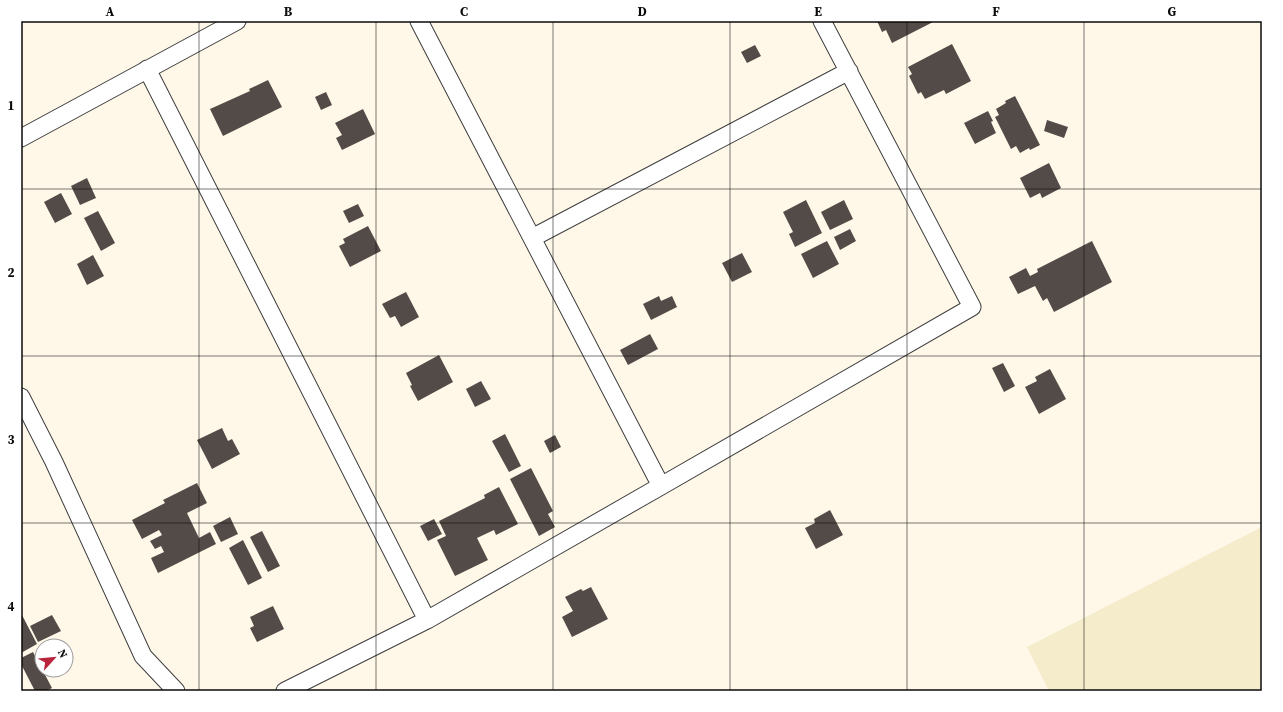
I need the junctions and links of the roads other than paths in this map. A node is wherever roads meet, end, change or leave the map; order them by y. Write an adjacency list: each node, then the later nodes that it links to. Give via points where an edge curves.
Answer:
1 (237, 21): 4 (street)
2 (419, 21): 7 (street)
3 (822, 21): 5 (street)
4 (147, 69): 6 (street); 10 (street)
5 (849, 71): 7 (street); 9 (street, via 972,307)
6 (21, 138)
7 (532, 238): 9 (street)
8 (21, 397): 11 (street, via 54,462 143,656)
9 (662, 486): 10 (street)
10 (427, 620): 12 (street)
11 (176, 691)
12 (285, 691)

